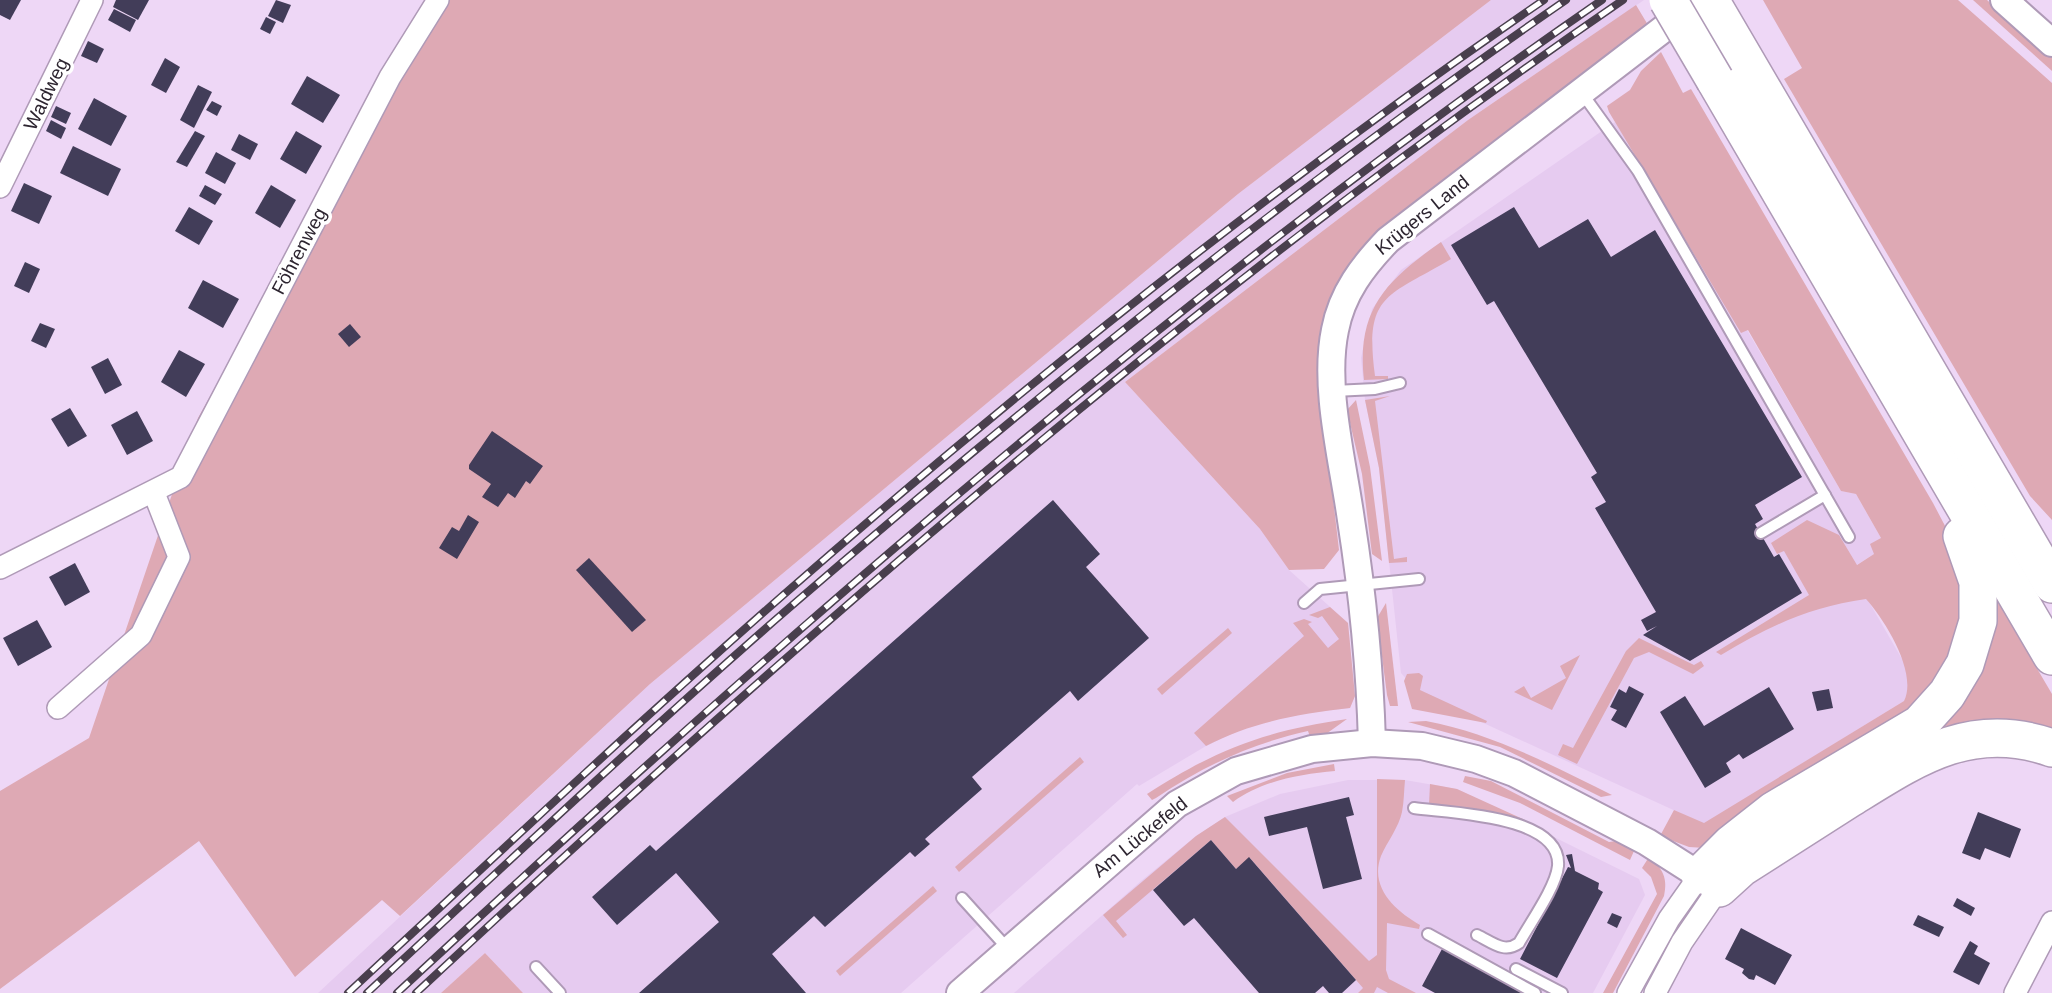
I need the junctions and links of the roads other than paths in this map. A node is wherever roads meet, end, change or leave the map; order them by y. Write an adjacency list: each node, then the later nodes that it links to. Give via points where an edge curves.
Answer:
1 (92, 0): 9 (street, Waldweg)
2 (438, 0): 14 (street, Föhrenweg, via 390,77 181,477)
3 (1668, 0): 13 (highway, bridge)
4 (1702, 0): 8 (street, Krügers Land)
5 (1710, 0): 12 (highway)
6 (2004, 0): 7 (street)
7 (2052, 43)
8 (1580, 90): 11 (street, Krügers Land, via 1369,259 1353,281 1335,330); 15 (lane, via 1638,172)
9 (0, 187)
10 (1400, 383): 11 (lane)
11 (1347, 390): 22 (street, Krügers Land)
12 (1940, 393): 16 (highway, via 2022,506); 21 (highway)
13 (1926, 443): 24 (highway); 29 (highway, via 1978,582 1979,621 1965,664 1947,694 1920,724 1773,811 1731,844)
14 (155, 493): 19 (street, Föhrenweg); 25 (street, via 179,557 141,635)
15 (1825, 495): 17 (lane); 18 (lane)
16 (2052, 532)
17 (1761, 533)
18 (1849, 537)
19 (0, 568)
20 (1419, 579): 22 (lane)
21 (2052, 584)
22 (1359, 585): 23 (lane, via 1320,589); 26 (street, Krügers Land)
23 (1304, 603)
24 (2052, 656)
25 (58, 708)
26 (1372, 743): 29 (street, Am Lückefeld, via 1446,751 1514,773 1647,842); 34 (street, Am Lückefeld, via 1312,749 1267,760 1209,784 1153,822)
27 (2052, 748): 29 (highway, via 2020,739 1978,738 1920,755 1741,868)
28 (1414, 808): 33 (lane, via 1523,824 1545,835 1556,851 1553,881 1519,943 1503,948)
29 (1709, 881): 41 (street, via 1669,919); 42 (street)
30 (962, 898): 34 (lane)
31 (2052, 922): 43 (street)
32 (1427, 934): 39 (lane)
33 (1477, 935)
34 (1009, 950): 38 (street, Am Lückefeld)
35 (536, 967): 37 (lane)
36 (1516, 969): 40 (lane)
37 (560, 993)
38 (960, 993)
39 (1535, 993)
40 (1562, 993)
41 (1628, 993)
42 (1655, 993)
43 (2015, 993)

